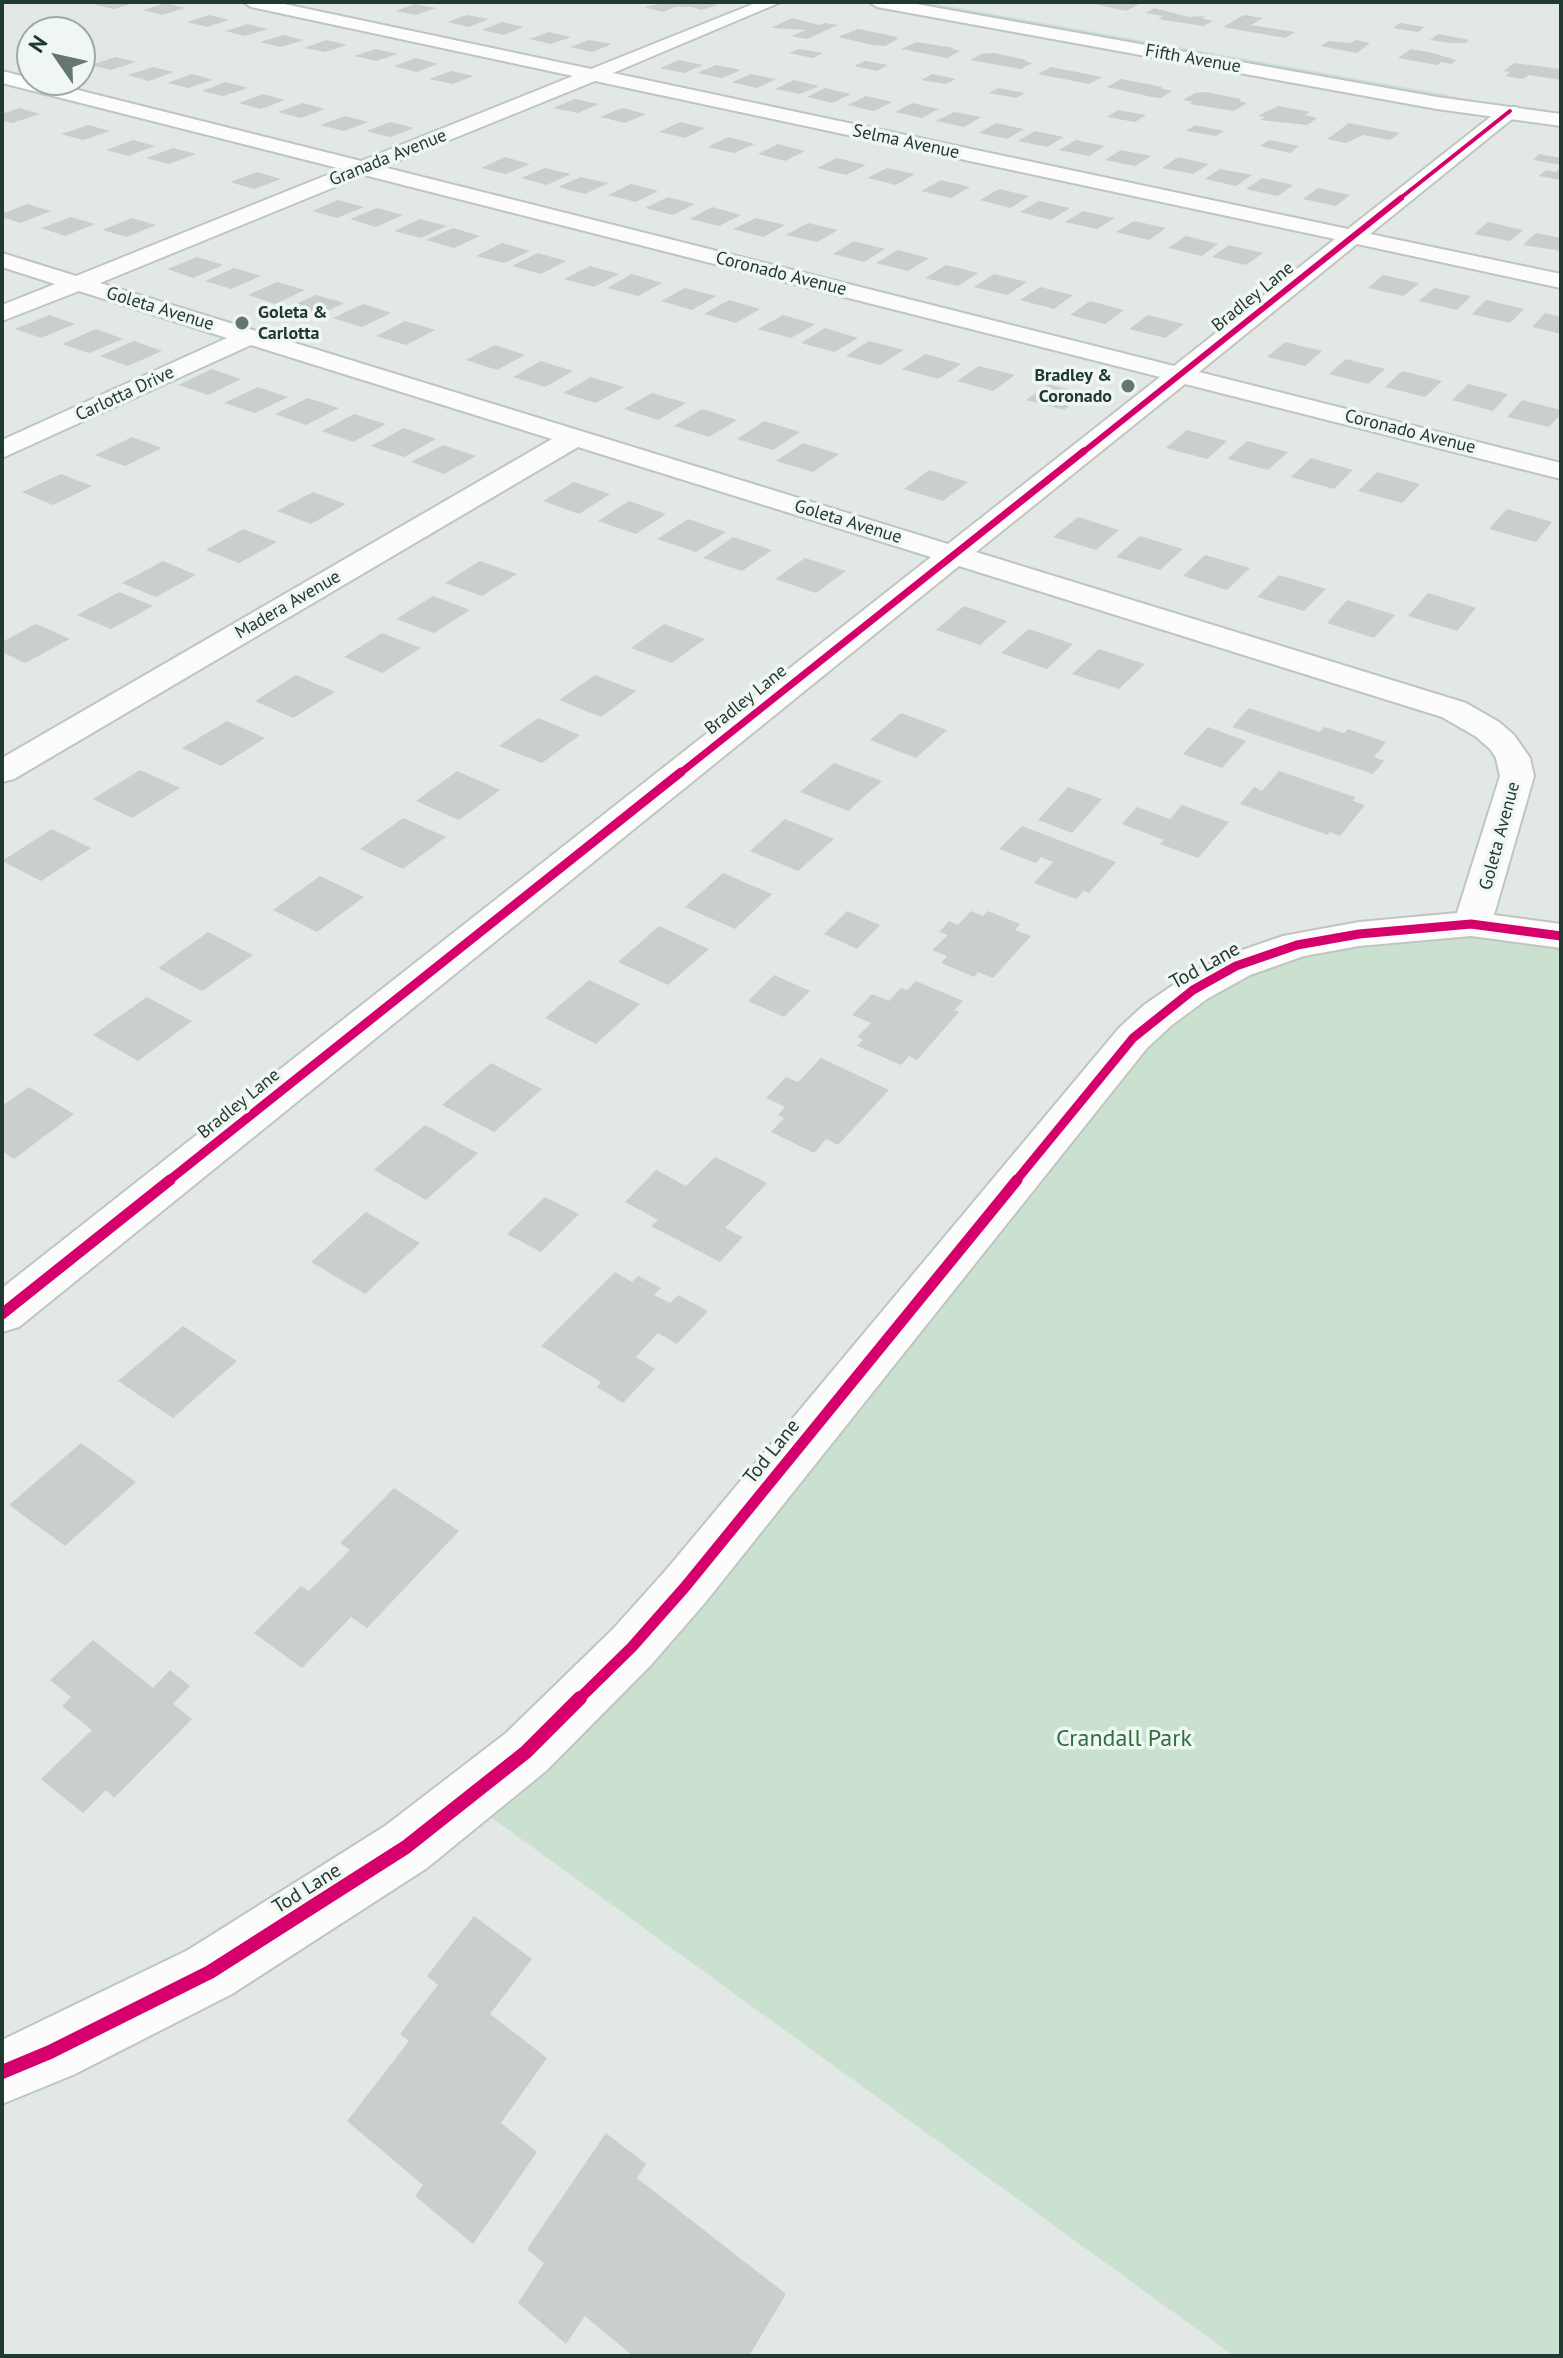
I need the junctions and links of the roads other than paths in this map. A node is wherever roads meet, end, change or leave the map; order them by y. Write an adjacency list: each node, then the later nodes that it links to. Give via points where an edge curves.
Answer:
1 (251, 2): 5 (street, Selma Avenue)
2 (773, 2): 5 (street, Granada Avenue)
3 (877, 2): 7 (street, Fifth Avenue, via 1437,103)
4 (925, 2): 7 (street, Fifth Avenue, via 1448,95)
5 (593, 75): 9 (street, Granada Avenue); 10 (street, Selma Avenue)
6 (2, 77): 9 (street, Coronado Avenue)
7 (1510, 111): 8 (street, Fifth Avenue); 10 (street, Bradley Lane)
8 (1561, 120)
9 (363, 168): 13 (street, Granada Avenue); 16 (street, Coronado Avenue)
10 (1354, 237): 12 (street, Selma Avenue); 16 (street, Bradley Lane)
11 (2, 260): 13 (street, Goleta Avenue)
12 (1561, 281)
13 (77, 284): 14 (street, Granada Avenue); 15 (street, Goleta Avenue)
14 (2, 314)
15 (249, 337): 17 (street, Goleta Avenue); 18 (street, Carlotta Drive)
16 (1181, 374): 19 (street, Coronado Avenue); 20 (street, Bradley Lane)
17 (574, 438): 20 (street, Goleta Avenue); 21 (street, Madera Avenue)
18 (2, 450)
19 (1561, 471)
20 (954, 555): 22 (street, Goleta Avenue, via 1424,700 1487,729 1513,758 1517,776); 24 (street, Bradley Lane)
21 (2, 772)
22 (1471, 924): 23 (street, Tod Lane); 25 (street, Tod Lane, via 1297,945 1236,966 1158,1015 1133,1038 685,1587 526,1752 406,1847 210,1972)
23 (1561, 936)
24 (2, 1314)
25 (2, 2072)

